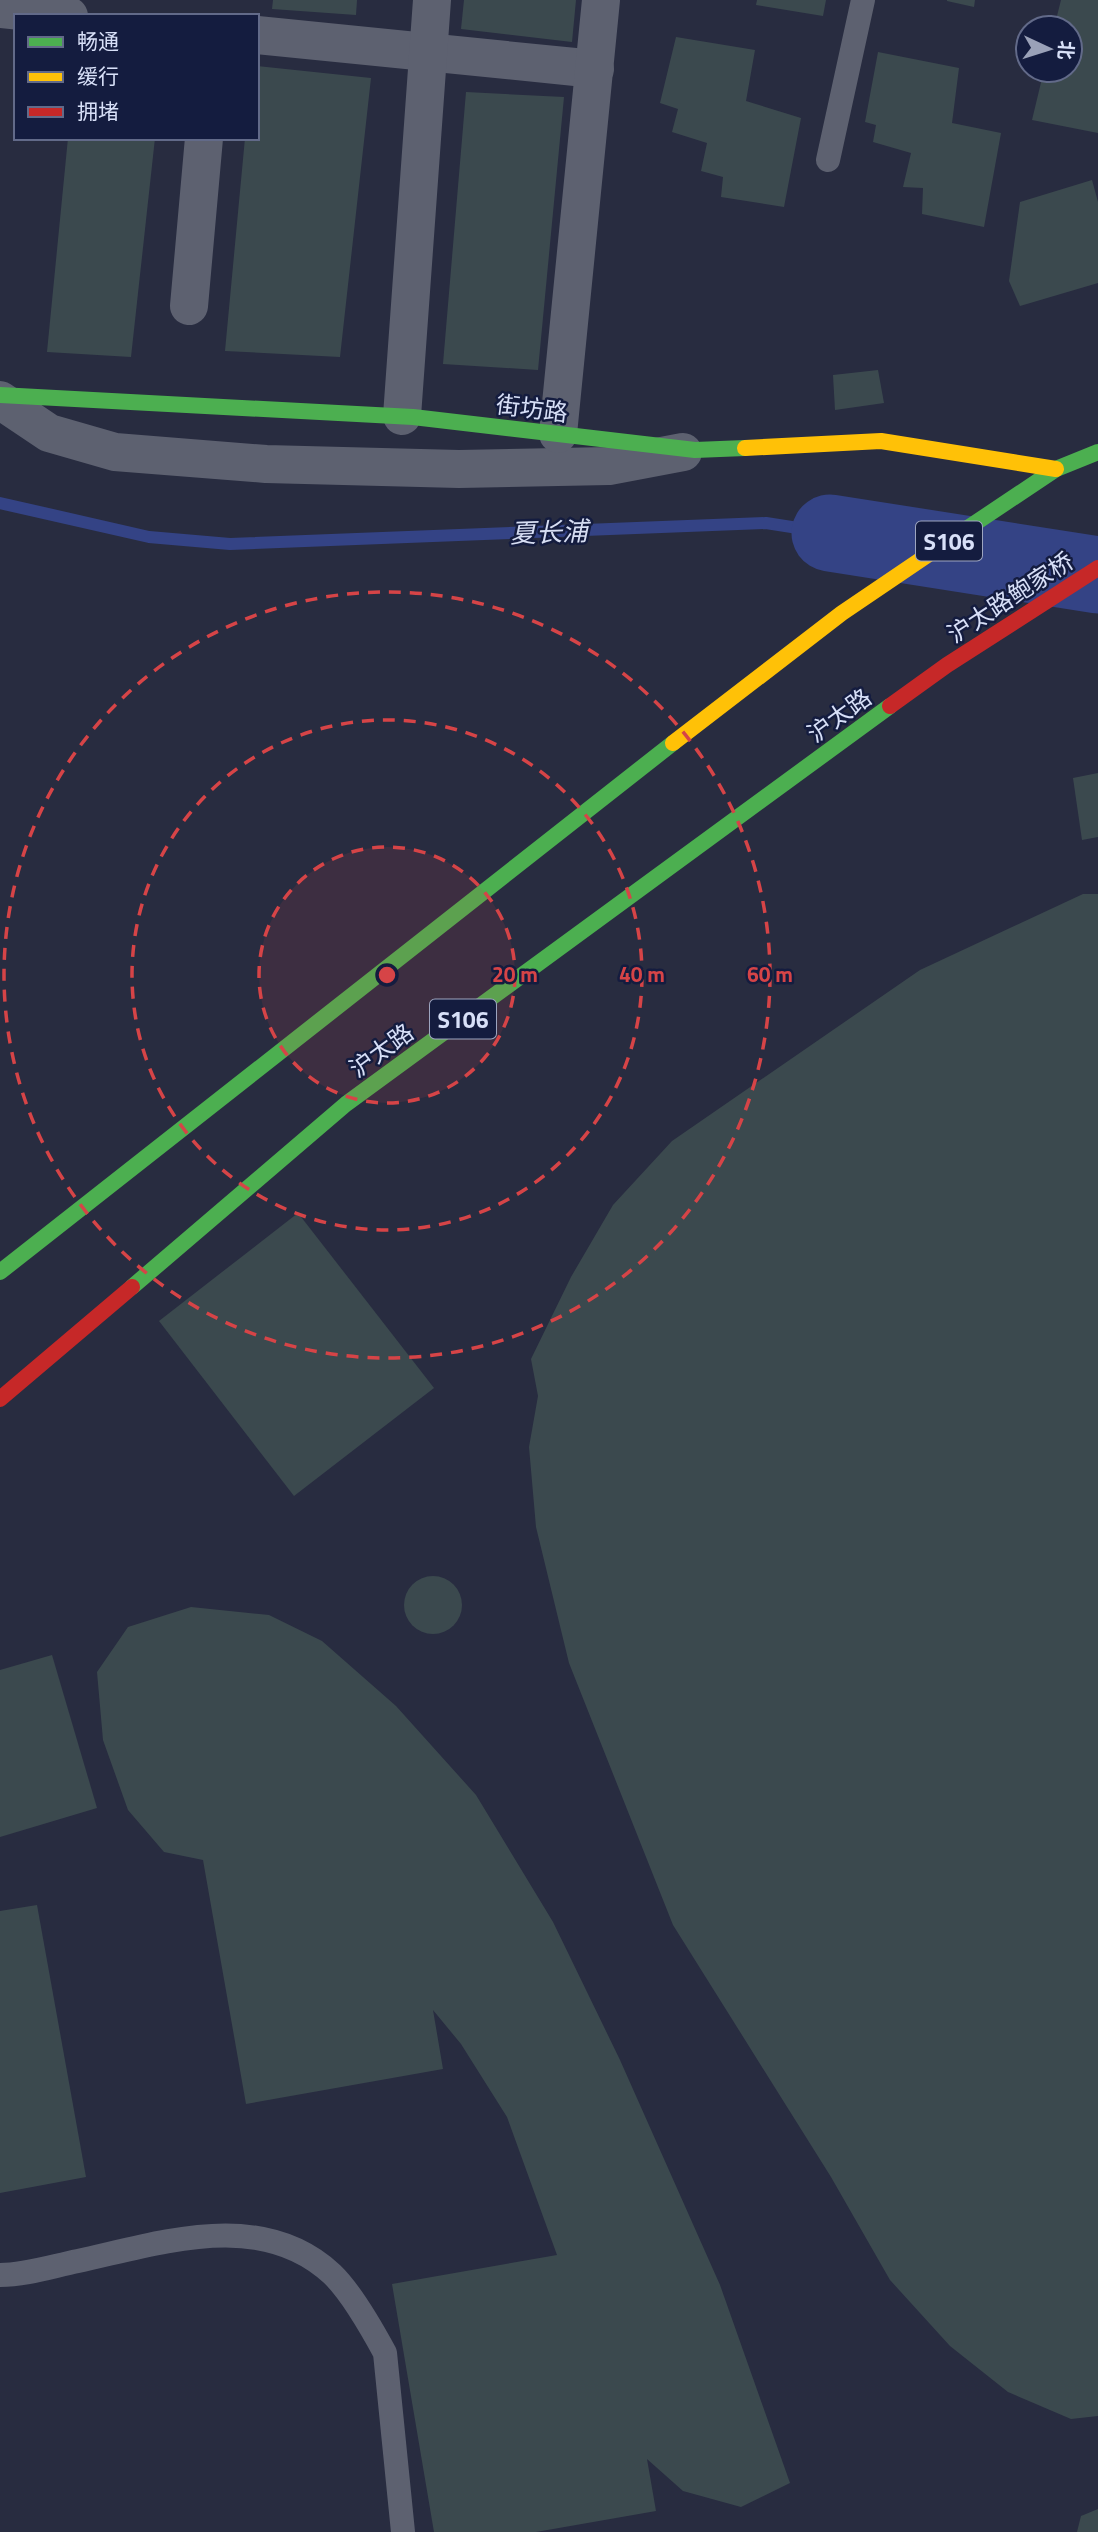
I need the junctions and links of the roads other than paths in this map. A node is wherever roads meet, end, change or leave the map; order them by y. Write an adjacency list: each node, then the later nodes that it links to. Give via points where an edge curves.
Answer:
1 (432, 0): 7 (street)
2 (601, 0): 8 (street)
3 (863, 0): 10 (lane)
4 (0, 9): 5 (street)
5 (49, 14)
6 (259, 35): 7 (street)
7 (428, 52): 8 (street); 14 (street)
8 (595, 69): 15 (street)
9 (204, 140): 11 (street)
10 (828, 160)
11 (189, 306)
12 (0, 394): 14 (main road, 街坊路)
13 (0, 400): 16 (street, via 49,433 115,452 266,464 459,469 609,466)
14 (402, 416): 15 (main road, 街坊路)
15 (558, 434): 16 (main road, 街坊路)
16 (695, 450): 18 (main road, 街坊路, via 881,441)
17 (1098, 452): 18 (main road, S106)
18 (1056, 469): 21 (main road, S106, via 842,613 728,699)
19 (1098, 568): 20 (main road, 沪太路鲍家桥 / S106)
20 (947, 665): 22 (main road, 沪太路 / S106, via 346,1104)
21 (0, 1272)
22 (0, 1399)
23 (0, 2275): 24 (lane, via 190,2237 228,2235 261,2237 316,2262 333,2275 385,2353)
24 (403, 2532)

